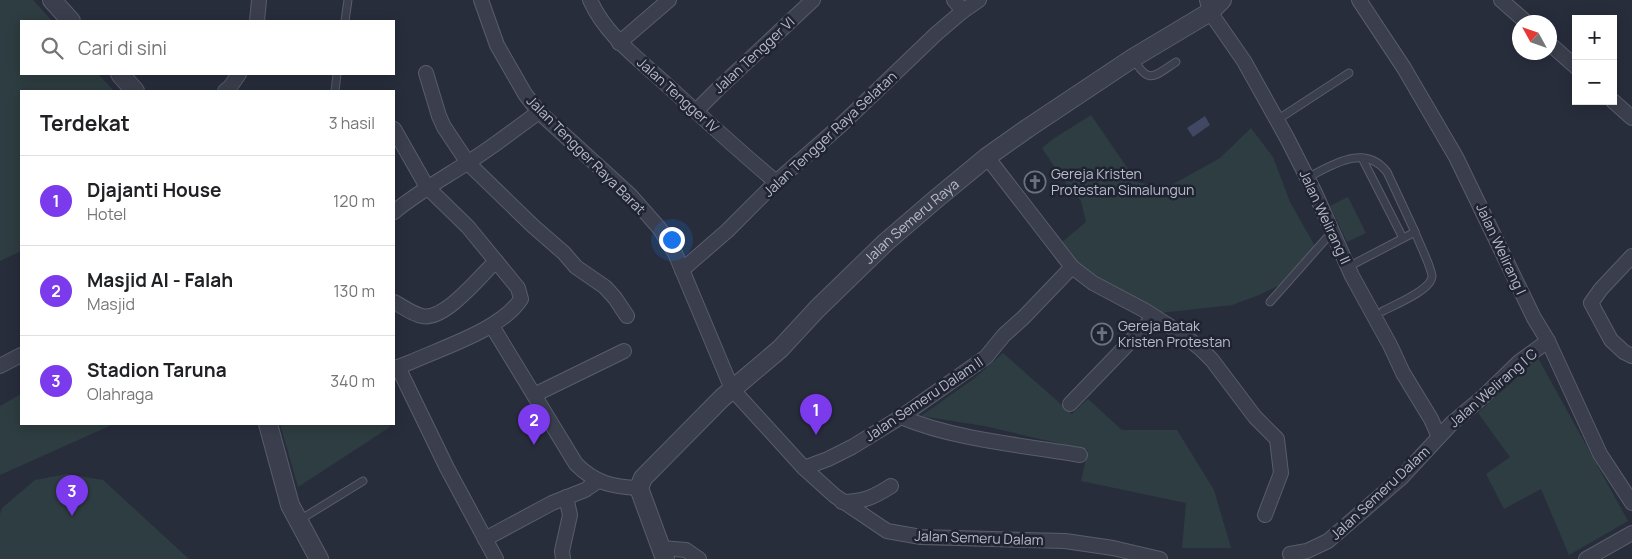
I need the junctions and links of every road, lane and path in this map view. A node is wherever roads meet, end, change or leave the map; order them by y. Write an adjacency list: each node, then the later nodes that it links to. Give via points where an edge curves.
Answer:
1 (52, 0): 14 (street)
2 (259, 0): 15 (street)
3 (348, 0): 16 (lane)
4 (481, 0): 32 (street, Jalan Tengger Raya Barat, via 497,45 516,81)
5 (590, 0): 17 (street, Jalan Tengger IV)
6 (669, 0): 17 (street)
7 (813, 0): 31 (street, Jalan Tengger VI)
8 (979, 0): 12 (street, Jalan Tengger Raya Selatan)
9 (1359, 0): 57 (street, Jalan Welirang I, via 1404,68 1456,157)
10 (1501, 0): 13 (street)
11 (1213, 4): 19 (street, Jalan Semeru Raya); 34 (street, Jalan Welirang II)
12 (958, 6): 40 (street, Jalan Tengger Raya Selatan, via 936,34)
13 (1518, 15)
14 (70, 20)
15 (257, 20)
16 (345, 20)
17 (619, 43): 31 (street, Jalan Tengger IV)
18 (1557, 50): 21 (street)
19 (1133, 58): 20 (lane, via 1148,76); 36 (street, Jalan Semeru Raya)
20 (1176, 62)
21 (1572, 63)
22 (426, 73): 38 (street, via 444,127)
23 (1348, 73): 34 (lane)
24 (121, 75): 27 (street)
25 (239, 75): 28 (street)
26 (337, 75): 29 (lane)
27 (134, 90)
28 (232, 90)
29 (335, 90)
30 (1617, 105): 33 (street)
31 (696, 111): 40 (street, Jalan Tengger IV)
32 (539, 112): 38 (street); 50 (street, Jalan Tengger Raya Barat, via 631,196 660,229)
33 (1632, 118)
34 (1277, 120): 39 (street, Jalan Welirang II)
35 (395, 131): 41 (street)
36 (987, 157): 48 (street); 63 (street, Jalan Semeru Raya, via 886,242 780,349)
37 (1362, 158): 39 (lane, via 1345,160); 44 (lane, via 1375,161 1387,172); 45 (lane)
38 (468, 163): 41 (street); 54 (street, via 576,267 605,287)
39 (1307, 178): 43 (street, Jalan Welirang II)
40 (776, 182): 50 (street, Jalan Tengger Raya Selatan)
41 (427, 187): 42 (street); 47 (street, via 468,227)
42 (395, 211)
43 (1332, 232): 49 (street, Jalan Welirang II); 52 (lane)
44 (1415, 232): 45 (lane); 53 (lane, via 1430,269 1430,282)
45 (1403, 238): 49 (lane)
46 (1632, 256): 60 (street, via 1591,302 1611,340)
47 (496, 261): 51 (street, via 451,305 435,315 424,317); 56 (street, via 518,288 521,298)
48 (1072, 267): 55 (street, via 1093,283); 66 (street, Jalan Semeru Dalam II, via 986,357)
49 (1348, 267): 68 (street, Jalan Welirang II)
50 (682, 270): 63 (street, Jalan Tengger Raya Barat)
51 (395, 302)
52 (1270, 302)
53 (1383, 311)
54 (627, 316)
55 (1154, 317): 65 (street); 78 (street, via 1201,349 1255,417 1277,439 1281,469)
56 (492, 326): 62 (street); 64 (street)
57 (1548, 342): 68 (street, Jalan Welirang I C, via 1519,362); 77 (street, Jalan Welirang I, via 1600,454)
58 (624, 351): 64 (street)
59 (20, 356): 61 (street)
60 (1632, 356)
61 (0, 366)
62 (396, 367): 81 (street)
63 (732, 389): 70 (street, Jalan Semeru Dalam); 74 (street, Jalan Semeru Raya, via 642,478)
64 (534, 395): 72 (street, via 576,464)
65 (1070, 404)
66 (901, 417): 69 (street, via 922,426); 70 (street, Jalan Semeru Dalam II, via 852,447)
67 (268, 425): 79 (street, via 290,505)
68 (1439, 437): 83 (street, Jalan Semeru Dalam, via 1400,478 1328,541 1313,549)
69 (1080, 455)
70 (804, 468): 76 (street, Jalan Semeru Dalam)
71 (363, 480): 79 (lane)
72 (598, 481): 74 (street, via 618,488); 75 (street)
73 (892, 486): 76 (street, via 857,502)
74 (639, 488): 82 (street)
75 (566, 498): 81 (street); 86 (street, via 570,515 563,543)
76 (842, 502): 88 (street, Jalan Semeru Dalam, via 887,531 896,533 921,537 1065,541)
77 (1632, 503)
78 (1266, 515)
79 (298, 521): 84 (street)
80 (1632, 533): 89 (street)
81 (485, 539): 85 (street)
82 (663, 553): 87 (street, via 686,550)
83 (1290, 554)
84 (318, 559)
85 (496, 559)
86 (563, 559)
87 (699, 559)
88 (1160, 559)
89 (1586, 559)

